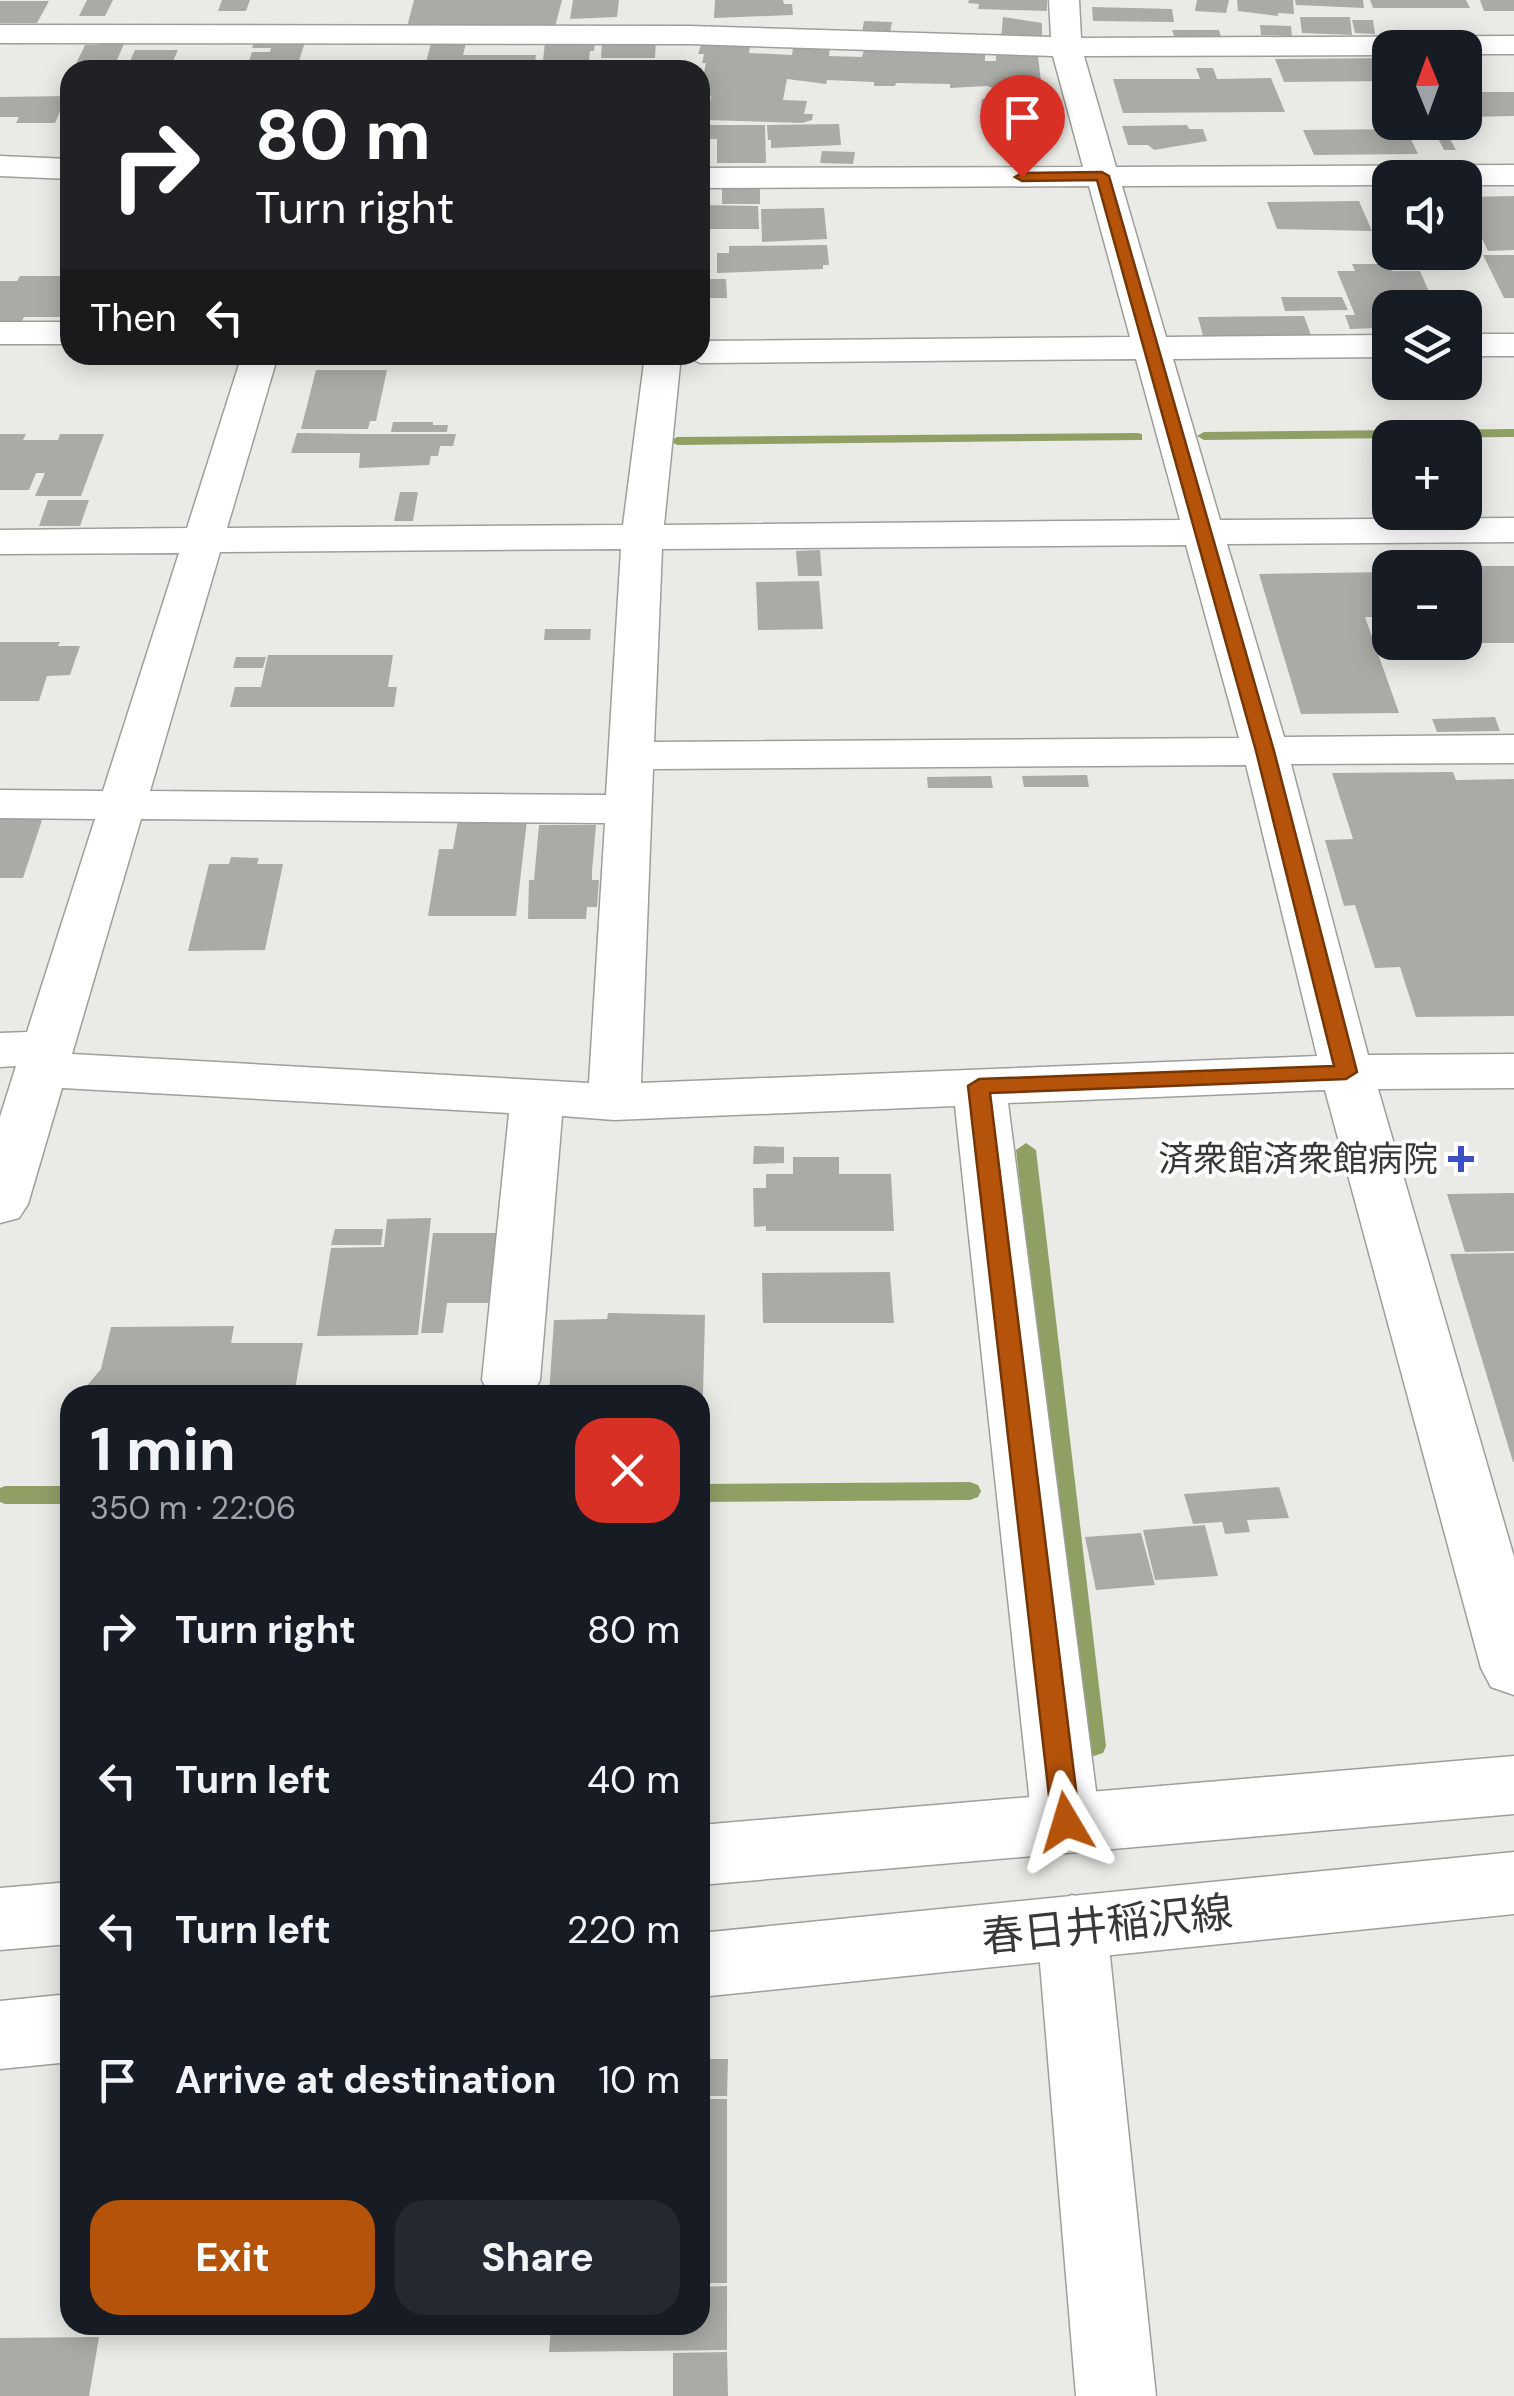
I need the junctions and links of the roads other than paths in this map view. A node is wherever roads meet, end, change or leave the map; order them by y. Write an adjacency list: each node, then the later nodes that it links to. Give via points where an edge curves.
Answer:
1 (367, 0): 4 (street)
2 (692, 0): 6 (street)
3 (1064, 0): 8 (street)
4 (357, 33): 5 (street); 6 (street); 9 (street)
5 (0, 34)
6 (688, 36): 8 (street); 10 (street)
7 (1514, 45): 8 (street)
8 (1066, 48): 15 (street)
9 (349, 60)
10 (684, 60)
11 (0, 166): 12 (street)
12 (60, 168)
13 (1514, 174): 15 (street)
14 (710, 175): 15 (street)
15 (1102, 176): 21 (street)
16 (0, 333): 17 (street)
17 (60, 333)
18 (1482, 345): 19 (street)
19 (1514, 345)
20 (1372, 346): 21 (street)
21 (1151, 348): 22 (street); 26 (street)
22 (710, 352)
23 (257, 365): 29 (street)
24 (662, 365): 27 (street)
25 (1514, 530): 26 (street)
26 (1204, 533): 27 (street); 31 (street)
27 (642, 538): 29 (street); 32 (street)
28 (0, 542): 29 (street)
29 (205, 542): 34 (street)
30 (1514, 749): 31 (street)
31 (1265, 751): 32 (street); 38 (street)
32 (631, 756): 35 (street)
33 (0, 804): 34 (street)
34 (123, 804): 35 (street); 37 (street)
35 (629, 808): 41 (street)
36 (1514, 1070): 38 (street)
37 (24, 1072): 40 (street, via 105,1071); 42 (street)
38 (1346, 1072): 39 (street); 44 (street)
39 (979, 1086): 41 (street); 46 (street)
40 (537, 1099): 41 (street); 43 (street)
41 (614, 1102)
42 (0, 1204)
43 (511, 1380)
44 (1514, 1668)
45 (1514, 1785): 46 (street)
46 (1066, 1822): 47 (street)
47 (710, 1854)
48 (1514, 1883): 51 (street, 春日井稲沢線)
49 (60, 1914): 50 (street)
50 (0, 1919)
51 (1072, 1927): 52 (street, 春日井稲沢線); 55 (street)
52 (710, 1963)
53 (60, 2029): 54 (street)
54 (0, 2035)
55 (1116, 2396)

